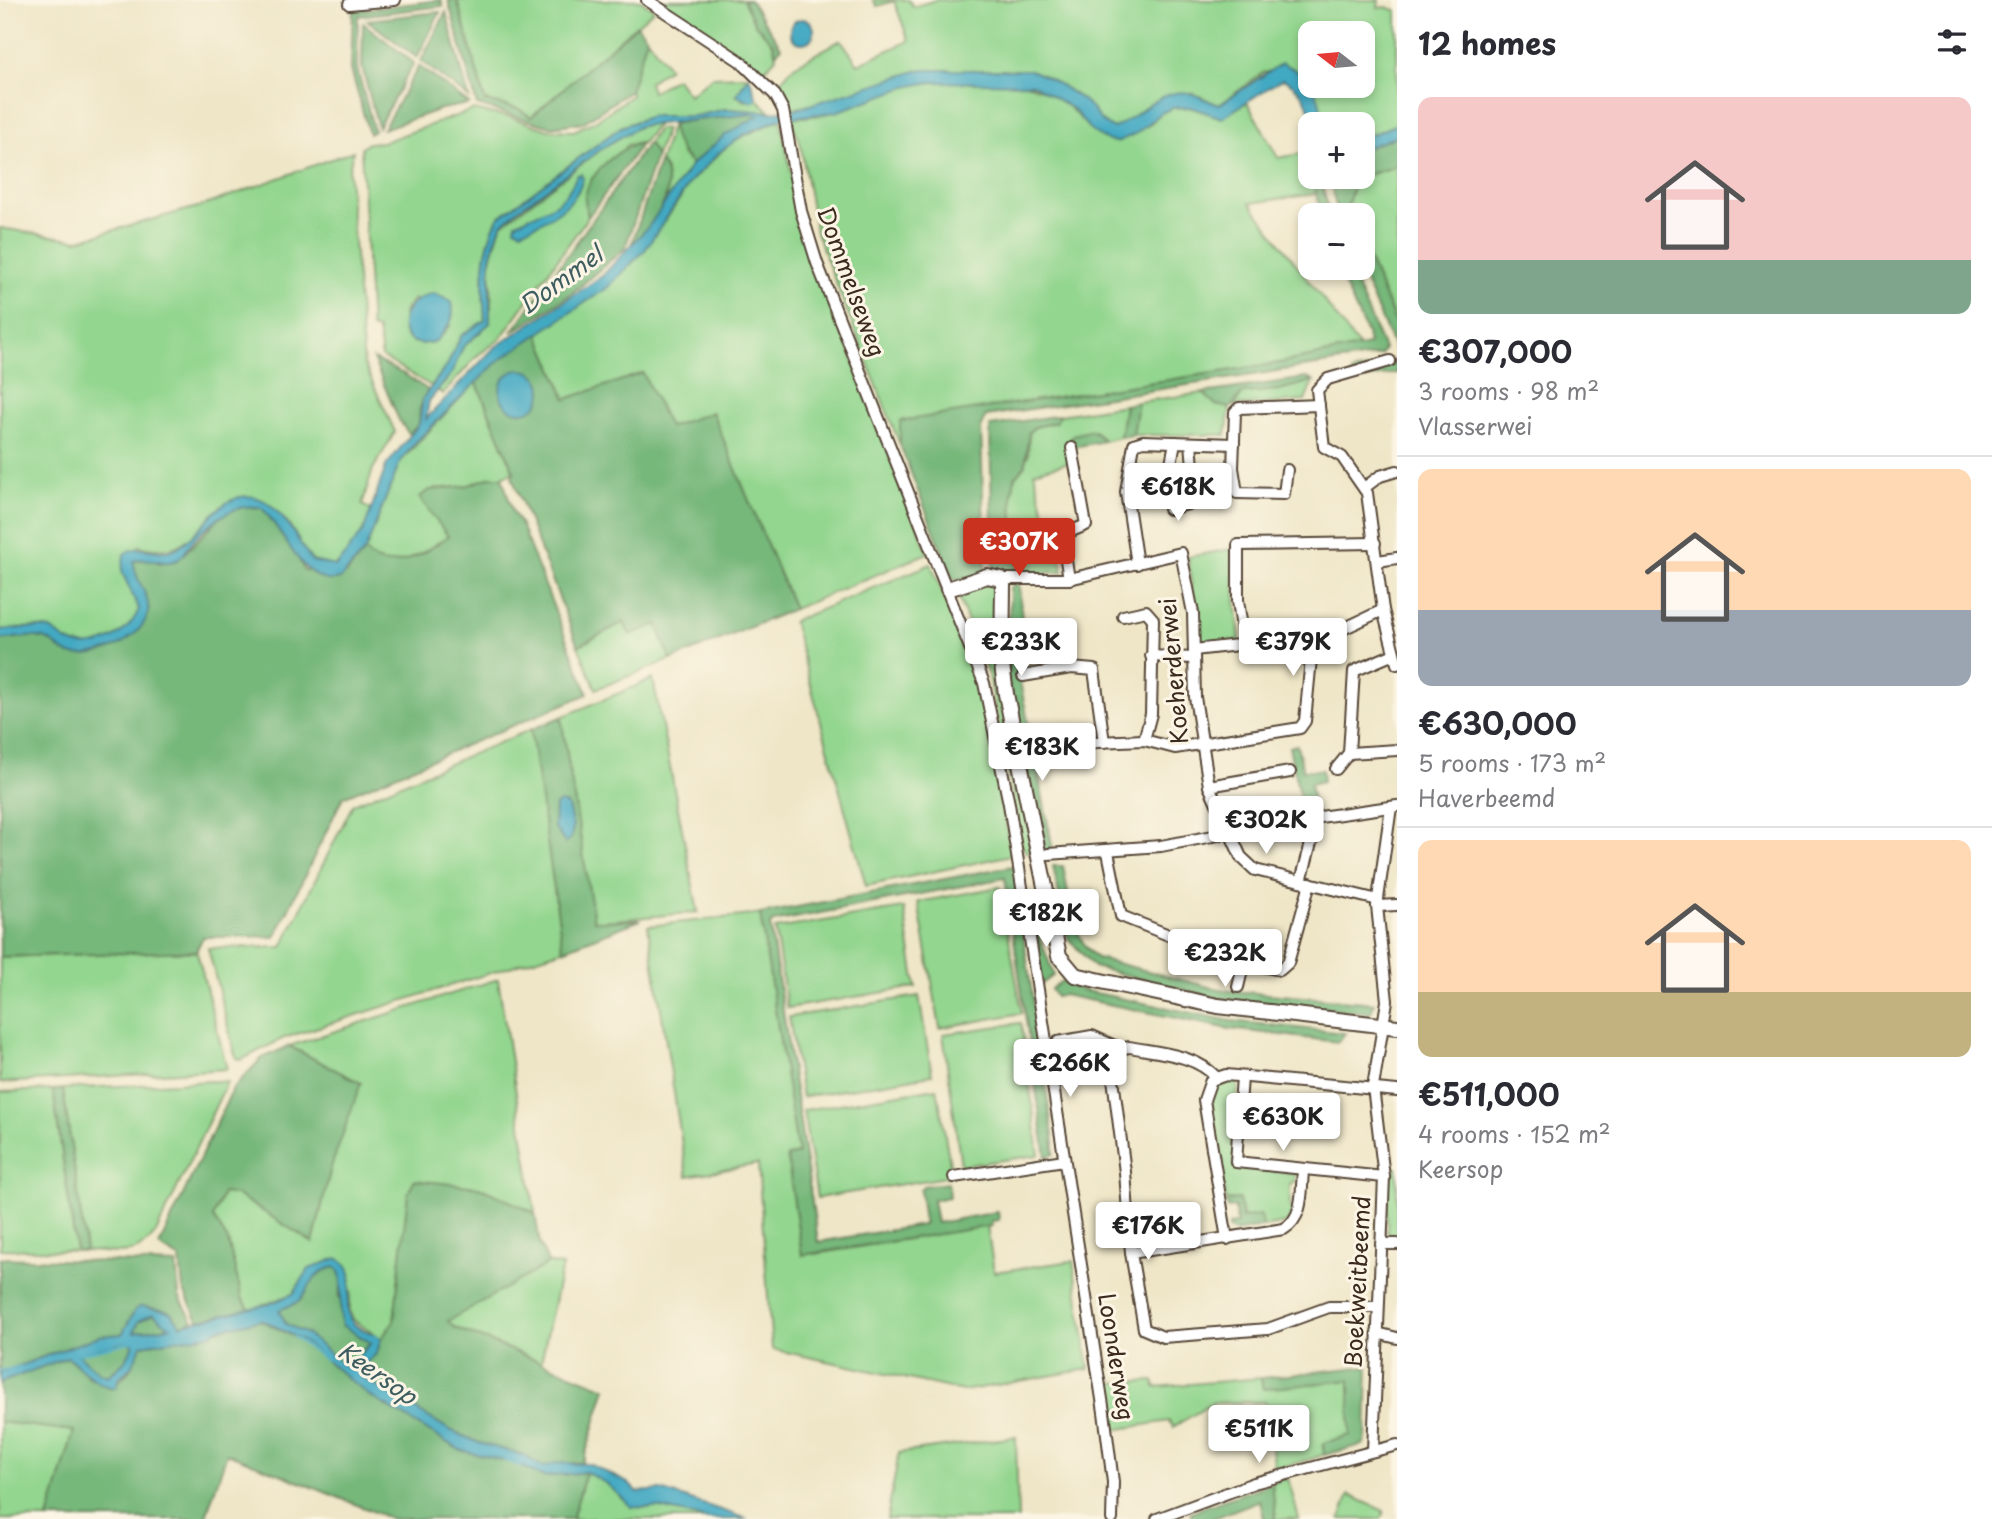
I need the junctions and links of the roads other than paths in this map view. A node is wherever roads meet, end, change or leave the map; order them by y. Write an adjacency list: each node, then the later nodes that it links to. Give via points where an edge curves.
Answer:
1 (395, 0): 3 (street)
2 (647, 0): 19 (street, Dommelseweg, via 740,61 762,81 784,115 801,211 817,262)
3 (349, 4)
4 (1391, 361): 5 (street, via 1328,379 1317,390)
5 (1319, 405): 8 (street, via 1239,408); 12 (street, via 1324,447 1342,457)
6 (1174, 442): 7 (street); 7 (street, via 1167,485 1169,509 1196,502); 16 (street, via 1134,444 1126,492)
7 (1191, 443): 8 (street)
8 (1234, 444): 10 (street, via 1237,493 1284,494)
9 (1072, 448): 18 (street, via 1087,525 1062,535)
10 (1287, 470)
11 (1397, 471): 12 (street)
12 (1364, 488): 13 (street)
13 (1375, 543): 15 (street); 23 (street, via 1238,545)
14 (1397, 558): 15 (street)
15 (1378, 561): 20 (street)
16 (1137, 564): 18 (street); 25 (street, Koeherderwei, via 1181,553 1193,613)
17 (1001, 579): 18 (street); 19 (street, via 988,576); 30 (street, via 1005,591 1002,665)
18 (1069, 579)
19 (948, 589): 29 (street, Loonderweg, via 984,683)
20 (1383, 610): 22 (street); 24 (street)
21 (1123, 616): 26 (street, via 1151,614)
22 (1392, 631): 27 (street)
23 (1244, 643): 24 (street); 25 (street)
24 (1318, 643): 33 (street, via 1312,648 1305,721 1300,728)
25 (1193, 654): 26 (street); 33 (street, Koeherderwei)
26 (1151, 656): 31 (street, via 1151,714)
27 (1396, 659): 35 (street, via 1354,671)
28 (1023, 676): 32 (street, via 1072,668 1094,670)
29 (991, 717): 30 (street); 47 (street, Loonderweg)
30 (1016, 740): 46 (street)
31 (1144, 740): 32 (street); 33 (street, via 1175,748)
32 (1104, 742): 36 (street)
33 (1201, 744): 39 (street, Koeherderwei)
34 (1397, 750): 35 (street)
35 (1349, 753): 37 (street)
36 (1037, 754)
37 (1336, 769)
38 (1290, 772): 39 (street)
39 (1209, 786): 44 (street, Koeherderwei)
40 (1394, 807): 41 (street); 49 (street, Boekweitbeemd)
41 (1320, 817)
42 (1306, 818): 44 (street)
43 (1314, 832): 48 (street)
44 (1229, 833): 45 (street); 48 (street, Koeherderwei, via 1241,857 1255,870)
45 (1108, 852): 46 (street); 51 (street, via 1122,916 1181,940)
46 (1043, 855): 47 (street); 54 (street, via 1058,946 1091,978 1219,1006 1353,1021)
47 (1016, 857): 61 (street, Loonderweg)
48 (1305, 882): 49 (street, Koeherderwei); 52 (street, via 1288,963 1280,970 1244,962)
49 (1378, 903): 50 (street, Koeherderwei); 53 (street, Boekweitbeemd)
50 (1397, 905)
51 (1201, 937)
52 (1238, 987)
53 (1392, 997): 54 (street, Boekweitbeemd)
54 (1390, 1030): 59 (street, Boekweitbeemd)
55 (1058, 1042): 56 (street, via 1092,1036)
56 (1121, 1049): 58 (street, via 1194,1060); 70 (street, via 1111,1063 1111,1075)
57 (1242, 1077): 58 (street); 59 (street); 64 (street, via 1236,1162)
58 (1217, 1078): 67 (street, via 1206,1088 1204,1100)
59 (1373, 1087): 60 (street); 62 (street, Boekweitbeemd)
60 (1397, 1091)
61 (1064, 1160): 65 (street); 76 (street, Loonderweg, via 1104,1412 1113,1482)
62 (1383, 1163): 63 (street); 66 (street, Boekweitbeemd)
63 (1397, 1163)
64 (1303, 1171): 66 (street); 67 (street, via 1294,1223 1284,1229)
65 (954, 1177)
66 (1384, 1177): 68 (street, Boekweitbeemd)
67 (1227, 1238): 70 (street)
68 (1381, 1244): 69 (street); 71 (street, Boekweitbeemd)
69 (1397, 1244)
70 (1131, 1253): 71 (street, via 1144,1329 1163,1337 1268,1329 1329,1307)
71 (1378, 1307): 72 (street, Boekweitbeemd)
72 (1377, 1333): 73 (street); 75 (street, Boekweitbeemd)
73 (1397, 1338)
74 (1397, 1445): 75 (street)
75 (1373, 1451): 77 (street, via 1254,1483)
76 (1112, 1519)
77 (1157, 1519)

